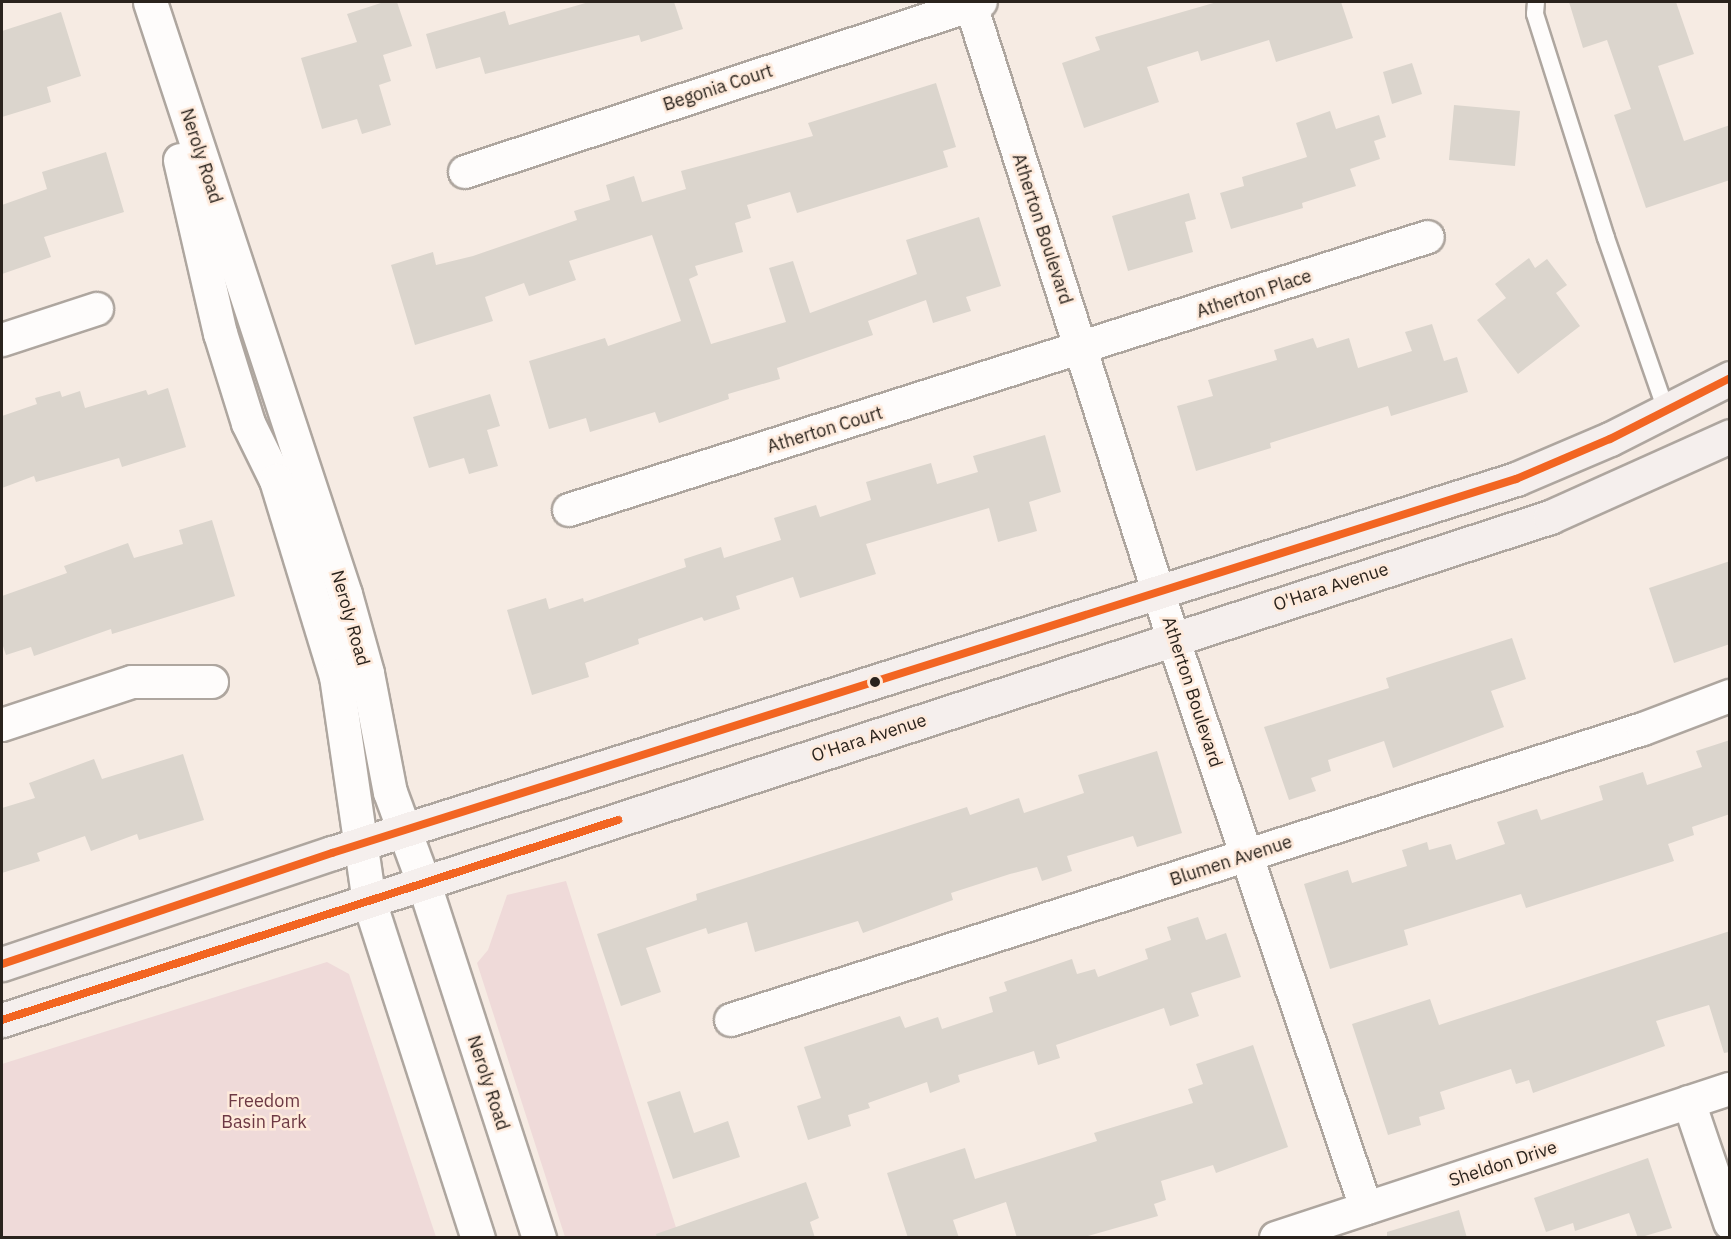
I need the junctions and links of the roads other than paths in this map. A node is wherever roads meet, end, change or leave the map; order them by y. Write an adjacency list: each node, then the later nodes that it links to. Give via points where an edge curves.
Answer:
1 (128, 2): 20 (street, Neroly Road, via 189,191 223,345 248,423 276,480 333,666 357,799)
2 (150, 2): 19 (street, Neroly Road, via 345,594 367,673 390,792)
3 (1536, 2): 11 (lane, via 1535,14 1602,227)
4 (974, 3): 5 (street, Begonia Court); 9 (street, Atherton Boulevard)
5 (465, 172)
6 (1428, 237): 9 (street, Atherton Place)
7 (97, 309): 8 (street)
8 (2, 340)
9 (1080, 350): 13 (street, Atherton Court); 14 (street, Atherton Boulevard)
10 (1730, 378): 11 (main road)
11 (1666, 410): 14 (main road, via 1516,479)
12 (1730, 436): 15 (main road, O'Hara Avenue, via 1550,517)
13 (569, 510)
14 (1159, 594): 15 (street, Atherton Boulevard); 19 (main road)
15 (1173, 638): 21 (street, Atherton Boulevard); 22 (main road, O'Hara Avenue)
16 (212, 682): 18 (street, via 132,682)
17 (1730, 696): 21 (street, Blumen Avenue, via 1643,729)
18 (2, 725)
19 (405, 830): 20 (main road); 22 (street, Neroly Road)
20 (360, 846): 23 (street, Neroly Road); 24 (main road)
21 (1247, 857): 26 (street, Blumen Avenue); 29 (street, Atherton Boulevard)
22 (424, 884): 23 (main road, O'Hara Avenue); 32 (street, Neroly Road)
23 (369, 901): 25 (main road, O'Hara Avenue); 31 (street, Neroly Road)
24 (2, 964)
25 (2, 1020)
26 (731, 1020)
27 (1730, 1089): 28 (street, Sheldon Drive)
28 (1689, 1102): 29 (street, Sheldon Drive); 30 (street)
29 (1366, 1208): 33 (street, Sheldon Drive)
30 (1730, 1223)
31 (478, 1238)
32 (538, 1238)
33 (1276, 1238)

